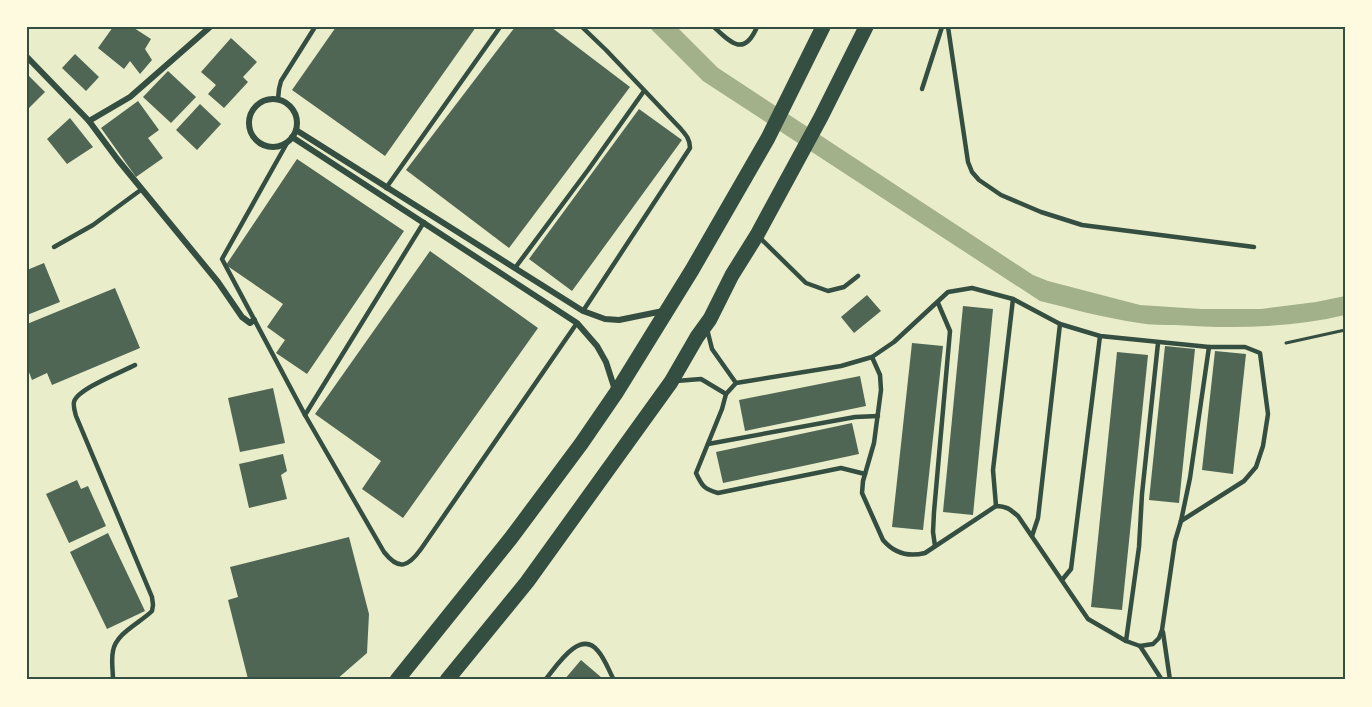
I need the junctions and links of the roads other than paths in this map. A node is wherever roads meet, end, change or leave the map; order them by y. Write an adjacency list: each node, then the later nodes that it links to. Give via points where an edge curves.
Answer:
1 (210, 27): 15 (street, via 130,97)
2 (315, 27): 14 (lane, via 281,81)
3 (500, 27): 18 (lane)
4 (582, 27): 13 (lane)
5 (714, 27): 6 (lane, via 731,43 739,45 752,38)
6 (757, 27)
7 (824, 27): 28 (main road, via 768,138)
8 (866, 27): 21 (main road)
9 (942, 27): 12 (lane)
10 (948, 27): 23 (lane, via 968,162 986,186 1041,213 1082,225)
11 (27, 57): 15 (street)
12 (922, 89)
13 (644, 91): 24 (lane); 29 (lane, via 687,136 690,148)
14 (278, 99): 16 (street, via 286,102 296,115); 17 (street, via 270,98 255,106 250,112 249,129 264,146)
15 (89, 121): 19 (street)
16 (294, 133): 17 (street); 18 (street); 20 (street)
17 (287, 143): 30 (lane, via 222,259)
18 (386, 188): 24 (street)
19 (142, 189): 22 (lane, via 93,225); 30 (street, via 242,317 250,323)
20 (424, 222): 31 (street); 43 (lane)
21 (757, 235): 25 (lane, via 806,284 828,291 844,287); 32 (main road)
22 (54, 247)
23 (1254, 247)
24 (515, 268): 29 (street)
25 (858, 276)
26 (1013, 298): 27 (lane, via 972,288 948,292); 33 (lane); 47 (lane, via 993,470)
27 (938, 303): 37 (lane); 50 (lane, via 950,331 934,512)
28 (668, 310): 29 (street, via 619,320 605,320); 41 (main road)
29 (583, 311)
30 (254, 320): 43 (lane)
31 (577, 323): 41 (street, via 606,362); 43 (lane, via 421,549 404,565 390,560 384,552)
32 (706, 324): 39 (main road); 40 (lane, via 712,349)
33 (1060, 324): 34 (lane); 49 (lane, via 1038,518)
34 (1100, 336): 35 (lane); 51 (lane, via 1071,569)
35 (1158, 343): 36 (lane); 53 (lane)
36 (1209, 347): 48 (lane); 48 (lane, via 1245,346 1260,353 1268,414 1263,447 1256,468 1244,481)
37 (872, 357): 40 (lane, via 841,366); 44 (lane, via 880,375)
38 (135, 365): 55 (lane, via 85,390 74,403 76,417 152,597 152,611 116,643)
39 (671, 382): 42 (lane, via 701,379); 57 (main road, via 527,582)
40 (736, 383): 42 (lane)
41 (616, 393): 56 (main road, via 511,538)
42 (726, 394): 45 (lane)
43 (305, 415)
44 (878, 416): 45 (lane); 46 (lane)
45 (708, 444): 46 (lane, via 696,473 702,485 718,493 842,468)
46 (865, 474): 50 (lane, via 862,493 888,546 916,555)
47 (996, 506): 49 (lane, via 1010,508); 50 (lane)
48 (1181, 521): 52 (lane)
49 (1032, 536): 51 (lane)
50 (935, 546)
51 (1062, 579): 53 (lane, via 1088,619)
52 (1162, 630): 54 (lane, via 1154,644); 61 (lane)
53 (1126, 641): 54 (lane)
54 (1140, 646): 60 (lane)
55 (113, 680)
56 (397, 680)
57 (447, 680)
58 (545, 680): 59 (lane, via 574,647 584,644 598,651)
59 (614, 680)
60 (1162, 680)
61 (1170, 680)

